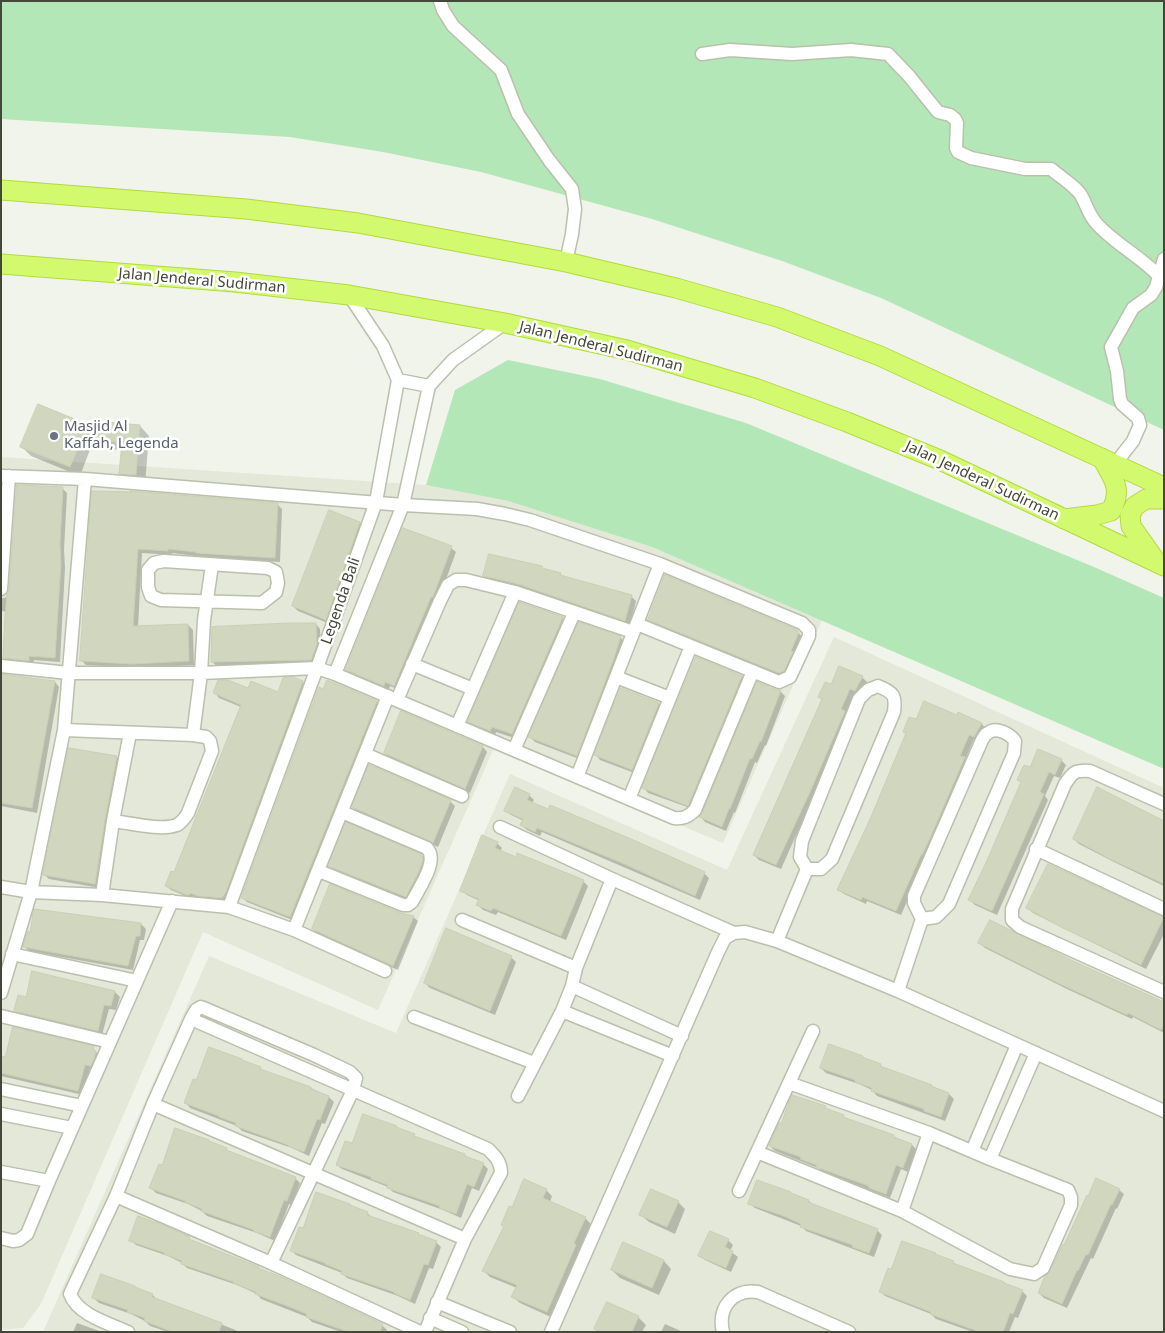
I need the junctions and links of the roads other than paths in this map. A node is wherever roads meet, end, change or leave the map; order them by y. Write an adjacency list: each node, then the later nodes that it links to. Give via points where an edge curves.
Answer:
1 (440, 1): 5 (street, via 453,26 501,70 518,114 572,188 575,209)
2 (702, 54): 7 (street, via 730,50 792,54 851,50 888,54 938,112 954,119 958,152 971,158 1025,169 1051,169 1082,196 1088,211 1104,232)
3 (1, 190): 5 (highway, via 255,210 358,223)
4 (1164, 259): 7 (street)
5 (566, 262): 12 (highway, via 676,288 787,321 880,356)
6 (1, 264): 8 (highway, Jalan Jenderal Sudirman, via 235,282)
7 (1158, 276): 12 (street, via 1151,295 1133,308 1111,347 1120,399 1138,418 1140,425 1133,441)
8 (348, 296): 9 (highway, Jalan Jenderal Sudirman); 10 (street, via 383,346)
9 (505, 323): 11 (street, via 453,360); 19 (highway, Jalan Jenderal Sudirman, via 627,350 755,388 940,460)
10 (398, 380): 11 (street); 17 (street, Legenda Bali)
11 (429, 386): 18 (street, Legenda Bali)
12 (1108, 461): 15 (highway); 19 (highway, via 1117,488 1111,511)
13 (5, 476): 14 (street); 20 (street)
14 (85, 479): 17 (street); 34 (street)
15 (1164, 487)
16 (1164, 499): 23 (highway, via 1146,499 1135,506 1130,515 1131,526)
17 (376, 502): 18 (street); 32 (street, Legenda Bali)
18 (403, 505): 21 (street, via 477,509 505,514); 36 (street, Legenda Bali)
19 (1064, 519): 23 (highway, Jalan Jenderal Sudirman)
20 (2, 547): 24 (street)
21 (660, 564): 28 (street); 33 (street, via 806,626 809,636 790,677 779,682)
22 (212, 565): 26 (street); 26 (street, via 164,562 154,563 148,570 151,596 161,600); 26 (street, via 268,568 276,572 278,583 276,592 262,603)
23 (1161, 565)
24 (1, 589)
25 (515, 592): 27 (street); 30 (street, via 466,580 456,580 448,585); 38 (street)
26 (208, 602): 35 (street)
27 (574, 613): 28 (street); 45 (street)
28 (635, 628): 29 (street); 37 (street)
29 (692, 646): 33 (street); 40 (street)
30 (412, 664): 38 (street); 39 (street)
31 (1, 666): 34 (street)
32 (318, 668): 35 (street); 36 (street); 62 (street, Legenda Bali)
33 (753, 671): 49 (street, via 695,810 688,817 674,818)
34 (69, 673): 35 (street); 42 (street)
35 (201, 673): 44 (street)
36 (335, 674): 39 (street)
37 (616, 677): 40 (street); 47 (street)
38 (473, 689): 41 (street)
39 (392, 698): 41 (street); 46 (street)
40 (670, 698): 49 (street)
41 (457, 726): 45 (street)
42 (64, 730): 43 (street); 59 (street)
43 (130, 734): 44 (street); 52 (street)
44 (193, 735): 52 (street, via 206,736 212,750 183,820 164,828)
45 (514, 750): 47 (street)
46 (365, 754): 48 (street); 51 (street)
47 (577, 777): 49 (street)
48 (462, 796)
49 (629, 799)
50 (1164, 804): 54 (street, via 1090,771 1080,770 1072,773 1065,784)
51 (342, 812): 56 (street); 56 (street, via 427,848 431,852 431,865 408,905)
52 (113, 821): 60 (street)
53 (500, 827): 57 (street)
54 (1036, 849): 63 (street); 75 (street, via 1012,909 1012,920 1020,927)
55 (806, 869): 55 (street, via 800,857 802,841 859,699 878,686 891,692 895,700 894,712 832,859 821,869); 68 (street)
56 (319, 871): 66 (street)
57 (612, 879): 67 (street); 70 (street)
58 (1, 887): 59 (street)
59 (31, 892): 60 (street); 69 (street)
60 (102, 894): 61 (street)
61 (172, 901): 62 (street); 72 (street)
62 (229, 907): 66 (street)
63 (1164, 909)
64 (922, 919): 64 (street, via 914,896 982,740 988,732 998,730 1015,741 1014,753 949,904 936,917); 74 (street)
65 (462, 920): 70 (street)
66 (294, 930): 71 (street)
67 (734, 933): 68 (street, via 745,932); 81 (street, via 725,938)
68 (777, 940): 74 (street)
69 (12, 954): 72 (street); 76 (street)
70 (576, 968): 73 (street)
71 (384, 971)
72 (137, 981): 82 (street)
73 (572, 986): 77 (street); 81 (street)
74 (898, 991): 83 (street)
75 (1164, 992)
76 (1, 993)
77 (562, 1011): 85 (street); 86 (street)
78 (1, 1016): 82 (street)
79 (414, 1017): 86 (street)
80 (814, 1031): 87 (street)
81 (682, 1036): 85 (street)
82 (110, 1042): 92 (street)
83 (1017, 1045): 84 (street); 97 (street)
84 (1036, 1053): 93 (street); 99 (street)
85 (673, 1056): 116 (street)
86 (534, 1063): 90 (street)
87 (789, 1083): 96 (street); 98 (street)
88 (1, 1090): 92 (street)
89 (353, 1090): 91 (street, via 191,1019); 101 (street); 107 (street, via 488,1149 498,1159 500,1173)
90 (518, 1096)
91 (153, 1104): 101 (street); 104 (street)
92 (82, 1106): 95 (street)
93 (1164, 1111)
94 (1, 1114): 95 (street)
95 (72, 1128): 102 (street)
96 (929, 1133): 97 (street); 105 (street)
97 (972, 1151): 99 (street)
98 (757, 1152): 103 (street); 105 (street)
99 (990, 1159): 105 (street, via 1068,1190 1071,1205 1039,1272 1026,1274 1010,1269)
100 (1, 1172): 102 (street)
101 (314, 1174): 107 (street); 108 (street)
102 (49, 1180): 106 (street, via 24,1238)
103 (739, 1191)
104 (116, 1196): 108 (street); 111 (street, via 70,1294 81,1309)
105 (902, 1211)
106 (1, 1238)
107 (465, 1239): 109 (street)
108 (271, 1263): 112 (street)
109 (437, 1302): 110 (street); 115 (street)
110 (430, 1318): 113 (street); 114 (street)
111 (128, 1332)
112 (420, 1332)
113 (425, 1332)
114 (462, 1332)
115 (510, 1332)
116 (551, 1332)
117 (723, 1332): 118 (street, via 722,1314 728,1302 749,1290)
118 (850, 1332)

